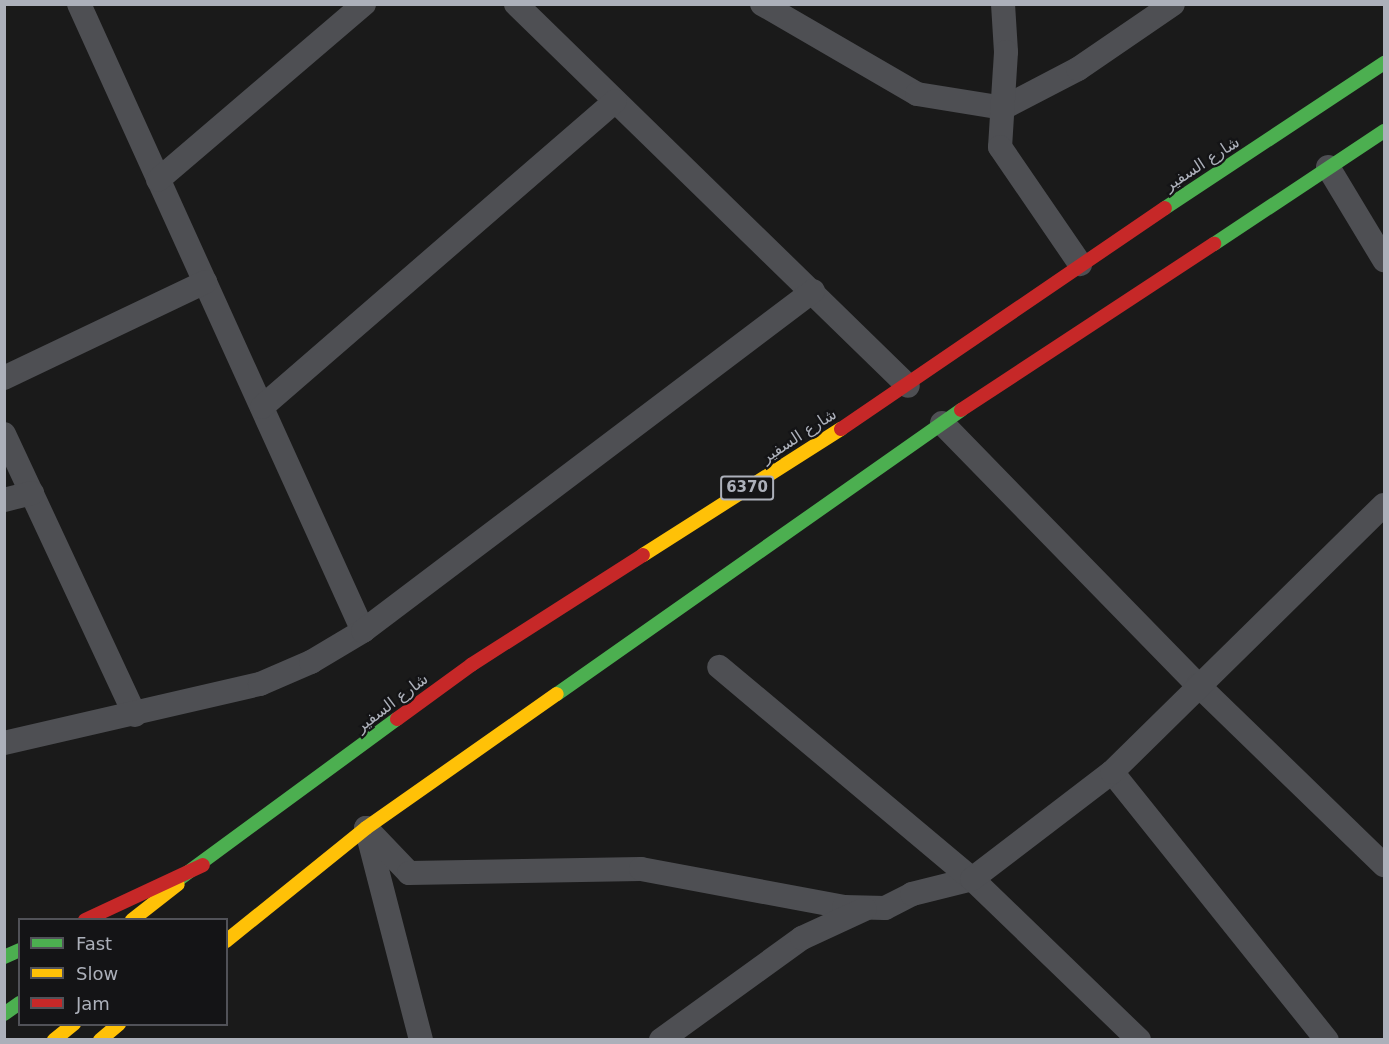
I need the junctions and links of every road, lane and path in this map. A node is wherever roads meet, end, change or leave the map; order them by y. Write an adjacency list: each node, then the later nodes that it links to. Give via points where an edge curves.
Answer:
1 (79, 4): 12 (street)
2 (364, 4): 12 (street)
3 (516, 4): 8 (street)
4 (762, 4): 9 (street, via 917,94)
5 (1003, 4): 9 (street)
6 (1173, 4): 9 (street, via 1078,69)
7 (1384, 63): 14 (main road, شارع السفير / 6370)
8 (615, 101): 16 (street); 19 (street)
9 (1003, 108): 14 (street, via 1000,147)
10 (1384, 131): 11 (main road)
11 (1328, 168): 13 (street); 20 (main road)
12 (158, 180): 15 (street)
13 (1384, 260)
14 (1080, 264): 18 (main road, شارع السفير / 6370)
15 (205, 282): 17 (street); 19 (street)
16 (813, 291): 18 (street); 25 (street)
17 (4, 378)
18 (908, 386): 32 (main road, شارع السفير / 6370, via 471,665)
19 (262, 407): 25 (street)
20 (942, 423): 27 (street); 31 (main road)
21 (4, 434): 22 (street)
22 (32, 493): 23 (street); 28 (street)
23 (4, 500)
24 (1384, 505): 27 (street)
25 (363, 631): 28 (street, via 311,662 260,684)
26 (719, 667): 34 (street)
27 (1198, 685): 30 (street); 33 (street)
28 (135, 715): 29 (street)
29 (4, 743)
30 (1112, 772): 34 (street); 53 (street)
31 (366, 828): 35 (street, via 409,873 641,868); 36 (main road); 50 (street)
32 (203, 865): 37 (main road); 38 (main road, شارع السفير / 6370); 39 (main road)
33 (1384, 865)
34 (972, 879): 35 (street, via 912,894 885,908); 52 (street)
35 (868, 908): 51 (street, via 802,938)
36 (263, 912): 40 (main road); 41 (main road)
37 (89, 918)
38 (118, 918)
39 (135, 918)
40 (228, 930)
41 (228, 939)
42 (18, 951): 43 (main road)
43 (4, 957)
44 (18, 1004): 45 (main road)
45 (4, 1014)
46 (72, 1026): 48 (main road)
47 (117, 1026): 49 (main road)
48 (54, 1040)
49 (100, 1040)
50 (421, 1040)
51 (661, 1040)
52 (1139, 1040)
53 (1328, 1040)

